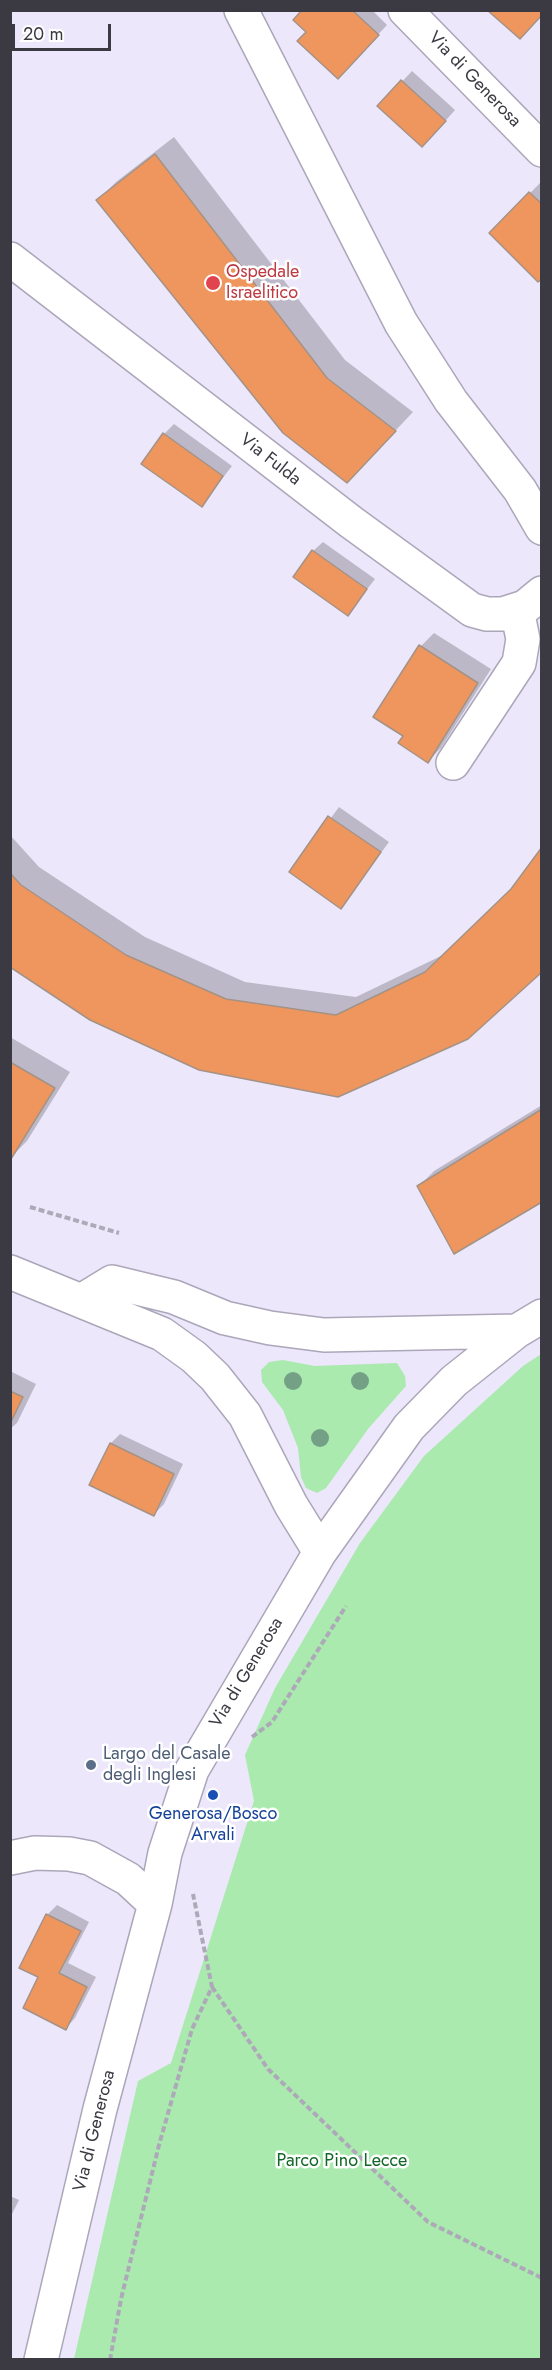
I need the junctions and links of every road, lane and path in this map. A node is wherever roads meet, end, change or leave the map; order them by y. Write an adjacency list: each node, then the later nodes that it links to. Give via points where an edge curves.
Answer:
1 (241, 10): 5 (street, via 400,323 451,401 520,490)
2 (405, 10): 3 (street, Via di Generosa)
3 (542, 150)
4 (11, 261): 6 (street, Via Fulda, via 472,610 503,614)
5 (542, 528)
6 (529, 602): 7 (street, via 519,663)
7 (453, 763)
8 (30, 1208): 9 (path)
9 (119, 1233)
10 (10, 1272): 11 (street)
11 (81, 1301): 12 (street, via 112,1282 174,1297 225,1318 324,1335); 13 (street, via 177,1343 215,1377 254,1430 291,1505)
12 (529, 1323): 13 (street, Via di Generosa, via 454,1381 409,1427)
13 (320, 1552): 16 (street, Via di Generosa, via 202,1750)
14 (346, 1606): 15 (path, via 272,1722)
15 (244, 1742)
16 (165, 1853): 18 (street, Via di Generosa); 19 (path, via 186,1866)
17 (23, 1855): 18 (street, via 90,1858 128,1879)
18 (155, 1904): 21 (street, Via di Generosa, via 100,2109)
19 (212, 1987): 20 (path, via 268,2069 428,2222); 22 (path, via 192,2029 159,2145)
20 (542, 2278)
21 (41, 2360)
22 (110, 2360)

